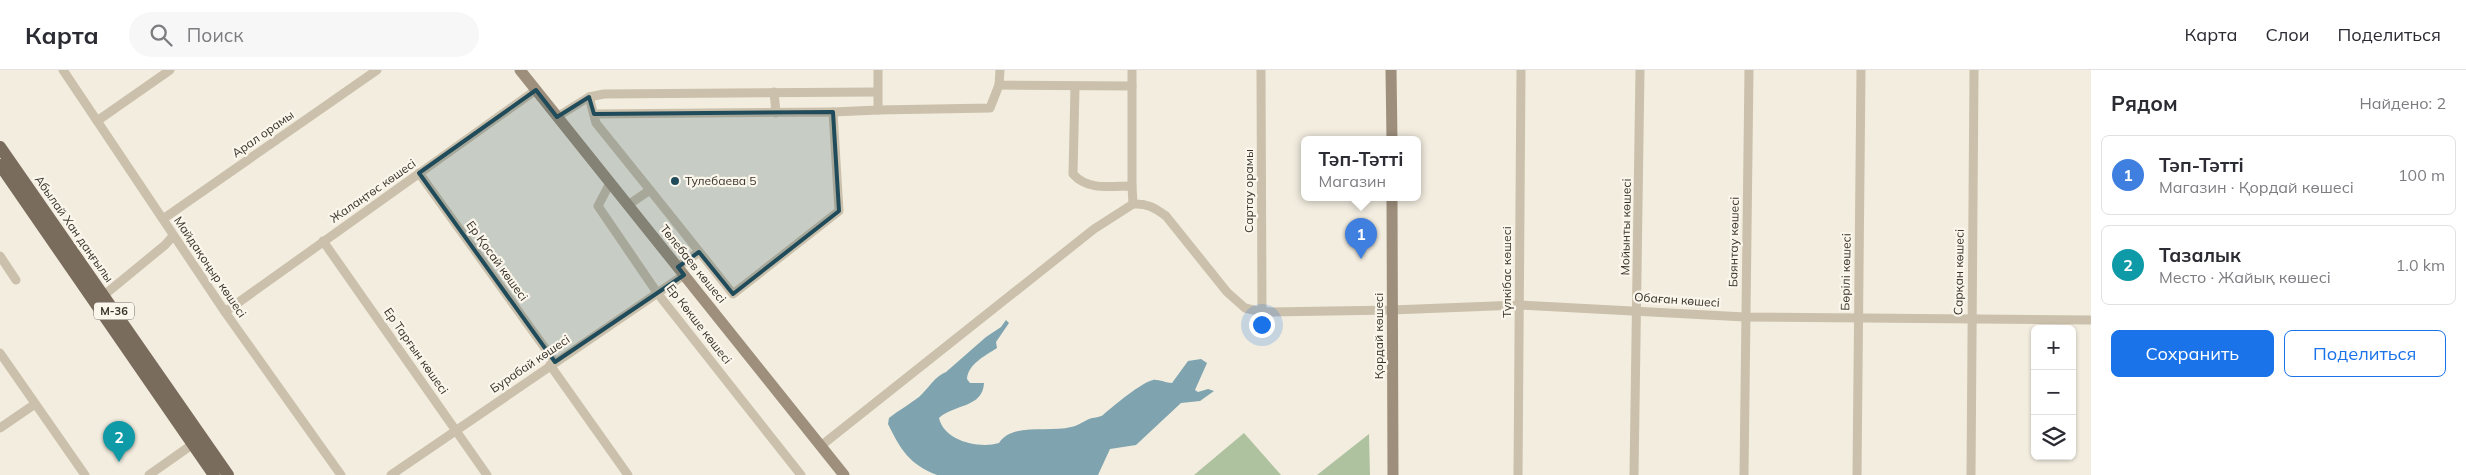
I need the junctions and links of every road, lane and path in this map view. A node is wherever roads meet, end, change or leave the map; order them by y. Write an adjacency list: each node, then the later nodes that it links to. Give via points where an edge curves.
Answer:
1 (63, 70): 27 (street, Майдақоңыр көшесі)
2 (170, 70): 27 (street)
3 (377, 70): 38 (street, Арал орамы)
4 (520, 70): 18 (street, Төлебаев көшесі)
5 (878, 70): 20 (street)
6 (1000, 70): 15 (street)
7 (1132, 70): 16 (street)
8 (1261, 70): 51 (street, Сартау орамы)
9 (1391, 70): 28 (street)
10 (1521, 70): 47 (street, Түлкібас көшесі)
11 (1640, 70): 49 (street, Мойынты көшесі)
12 (1749, 70): 52 (street, Баянтау көшесі)
13 (1861, 70): 53 (street, Бөрілі көшесі)
14 (1974, 70): 54 (street, Сарқан көшесі)
15 (999, 85): 17 (street); 22 (street, via 990,108)
16 (1132, 86): 17 (street); 33 (street)
17 (1075, 87): 33 (street, via 1073,174 1091,186)
18 (536, 90): 26 (street, Төлебаев көшесі); 31 (street, Жалаңтөс көшесі)
19 (774, 92): 20 (street); 21 (street, via 604,94); 24 (street)
20 (877, 92): 22 (street)
21 (589, 97): 25 (street); 26 (street)
22 (878, 110): 23 (street)
23 (833, 112): 24 (street); 41 (street, via 839,211 733,294)
24 (776, 113): 25 (street)
25 (594, 114): 34 (street, via 596,123)
26 (557, 117): 32 (street, Төлебаев көшесі)
27 (97, 121): 38 (street, Майдақоңыр көшесі)
28 (1392, 136)
29 (0, 147): 46 (main road, Абылай Хан даңғылы / M-36)
30 (0, 166): 61 (main road, Абылай Хан даңғылы / M-36)
31 (419, 173): 40 (street, Жалаңтөс көшесі); 57 (street, Ер Қосай көшесі)
32 (610, 183): 37 (street, Төлебаев көшесі); 45 (street, Ер Көкше көшесі, via 598,206)
33 (1132, 186): 36 (street)
34 (650, 190): 37 (street); 41 (street)
35 (1392, 201): 48 (street, Қордай көшесі)
36 (1133, 204): 51 (street, via 1154,207 1166,216 1227,292 1245,308); 62 (street, via 1094,229)
37 (628, 205): 43 (street, Төлебаев көшесі)
38 (163, 219): 39 (street, Майдақоңыр көшесі)
39 (173, 236): 46 (street); 50 (street, Майдақоңыр көшесі)
40 (323, 241): 50 (street, Жалаңтөс көшесі); 60 (street, Ер Тарғын көшесі)
41 (699, 252): 43 (street, Бурабай көшесі)
42 (0, 256): 44 (street)
43 (681, 271): 45 (street, Бурабай көшесі); 62 (street, Төлебаев көшесі)
44 (16, 280)
45 (658, 294): 57 (street, Бурабай көшесі); 71 (street, Ер Көкше көшесі)
46 (103, 296): 66 (main road, Абылай Хан даңғылы / M-36)
47 (1519, 305): 48 (street, Обаған көшесі); 49 (street, Обаған көшесі); 74 (street, Түлкібас көшесі)
48 (1392, 310): 51 (street, Обаған көшесі); 73 (street, Қордай көшесі)
49 (1637, 310): 52 (street, Обаған көшесі); 75 (street, Мойынты көшесі)
50 (225, 312): 67 (street, Майдақоңыр көшесі)
51 (1262, 312)
52 (1745, 317): 53 (street, Обаған көшесі); 76 (street, Баянтау көшесі)
53 (1858, 318): 54 (street, Обаған көшесі); 77 (street, Бөрілі көшесі)
54 (1971, 318): 55 (street, Обаған көшесі); 78 (street, Сарқан көшесі)
55 (2091, 320)
56 (0, 353): 58 (street)
57 (553, 364): 60 (street, Бурабай көшесі); 70 (street, Ер Қосай көшесі)
58 (35, 404): 59 (street); 63 (street)
59 (0, 428)
60 (456, 430): 68 (street, Бурабай көшесі); 69 (street, Ер Тарғын көшесі)
61 (193, 444): 64 (street); 65 (main road, Абылай Хан даңғылы / M-36)
62 (822, 445): 72 (street, Төлебаев көшесі)
63 (85, 475)
64 (149, 475)
65 (214, 475)
66 (228, 475)
67 (341, 475)
68 (391, 475)
69 (487, 475)
70 (628, 475)
71 (801, 475)
72 (844, 475)
73 (1393, 475)
74 (1518, 475)
75 (1634, 475)
76 (1744, 475)
77 (1858, 475)
78 (1972, 475)

